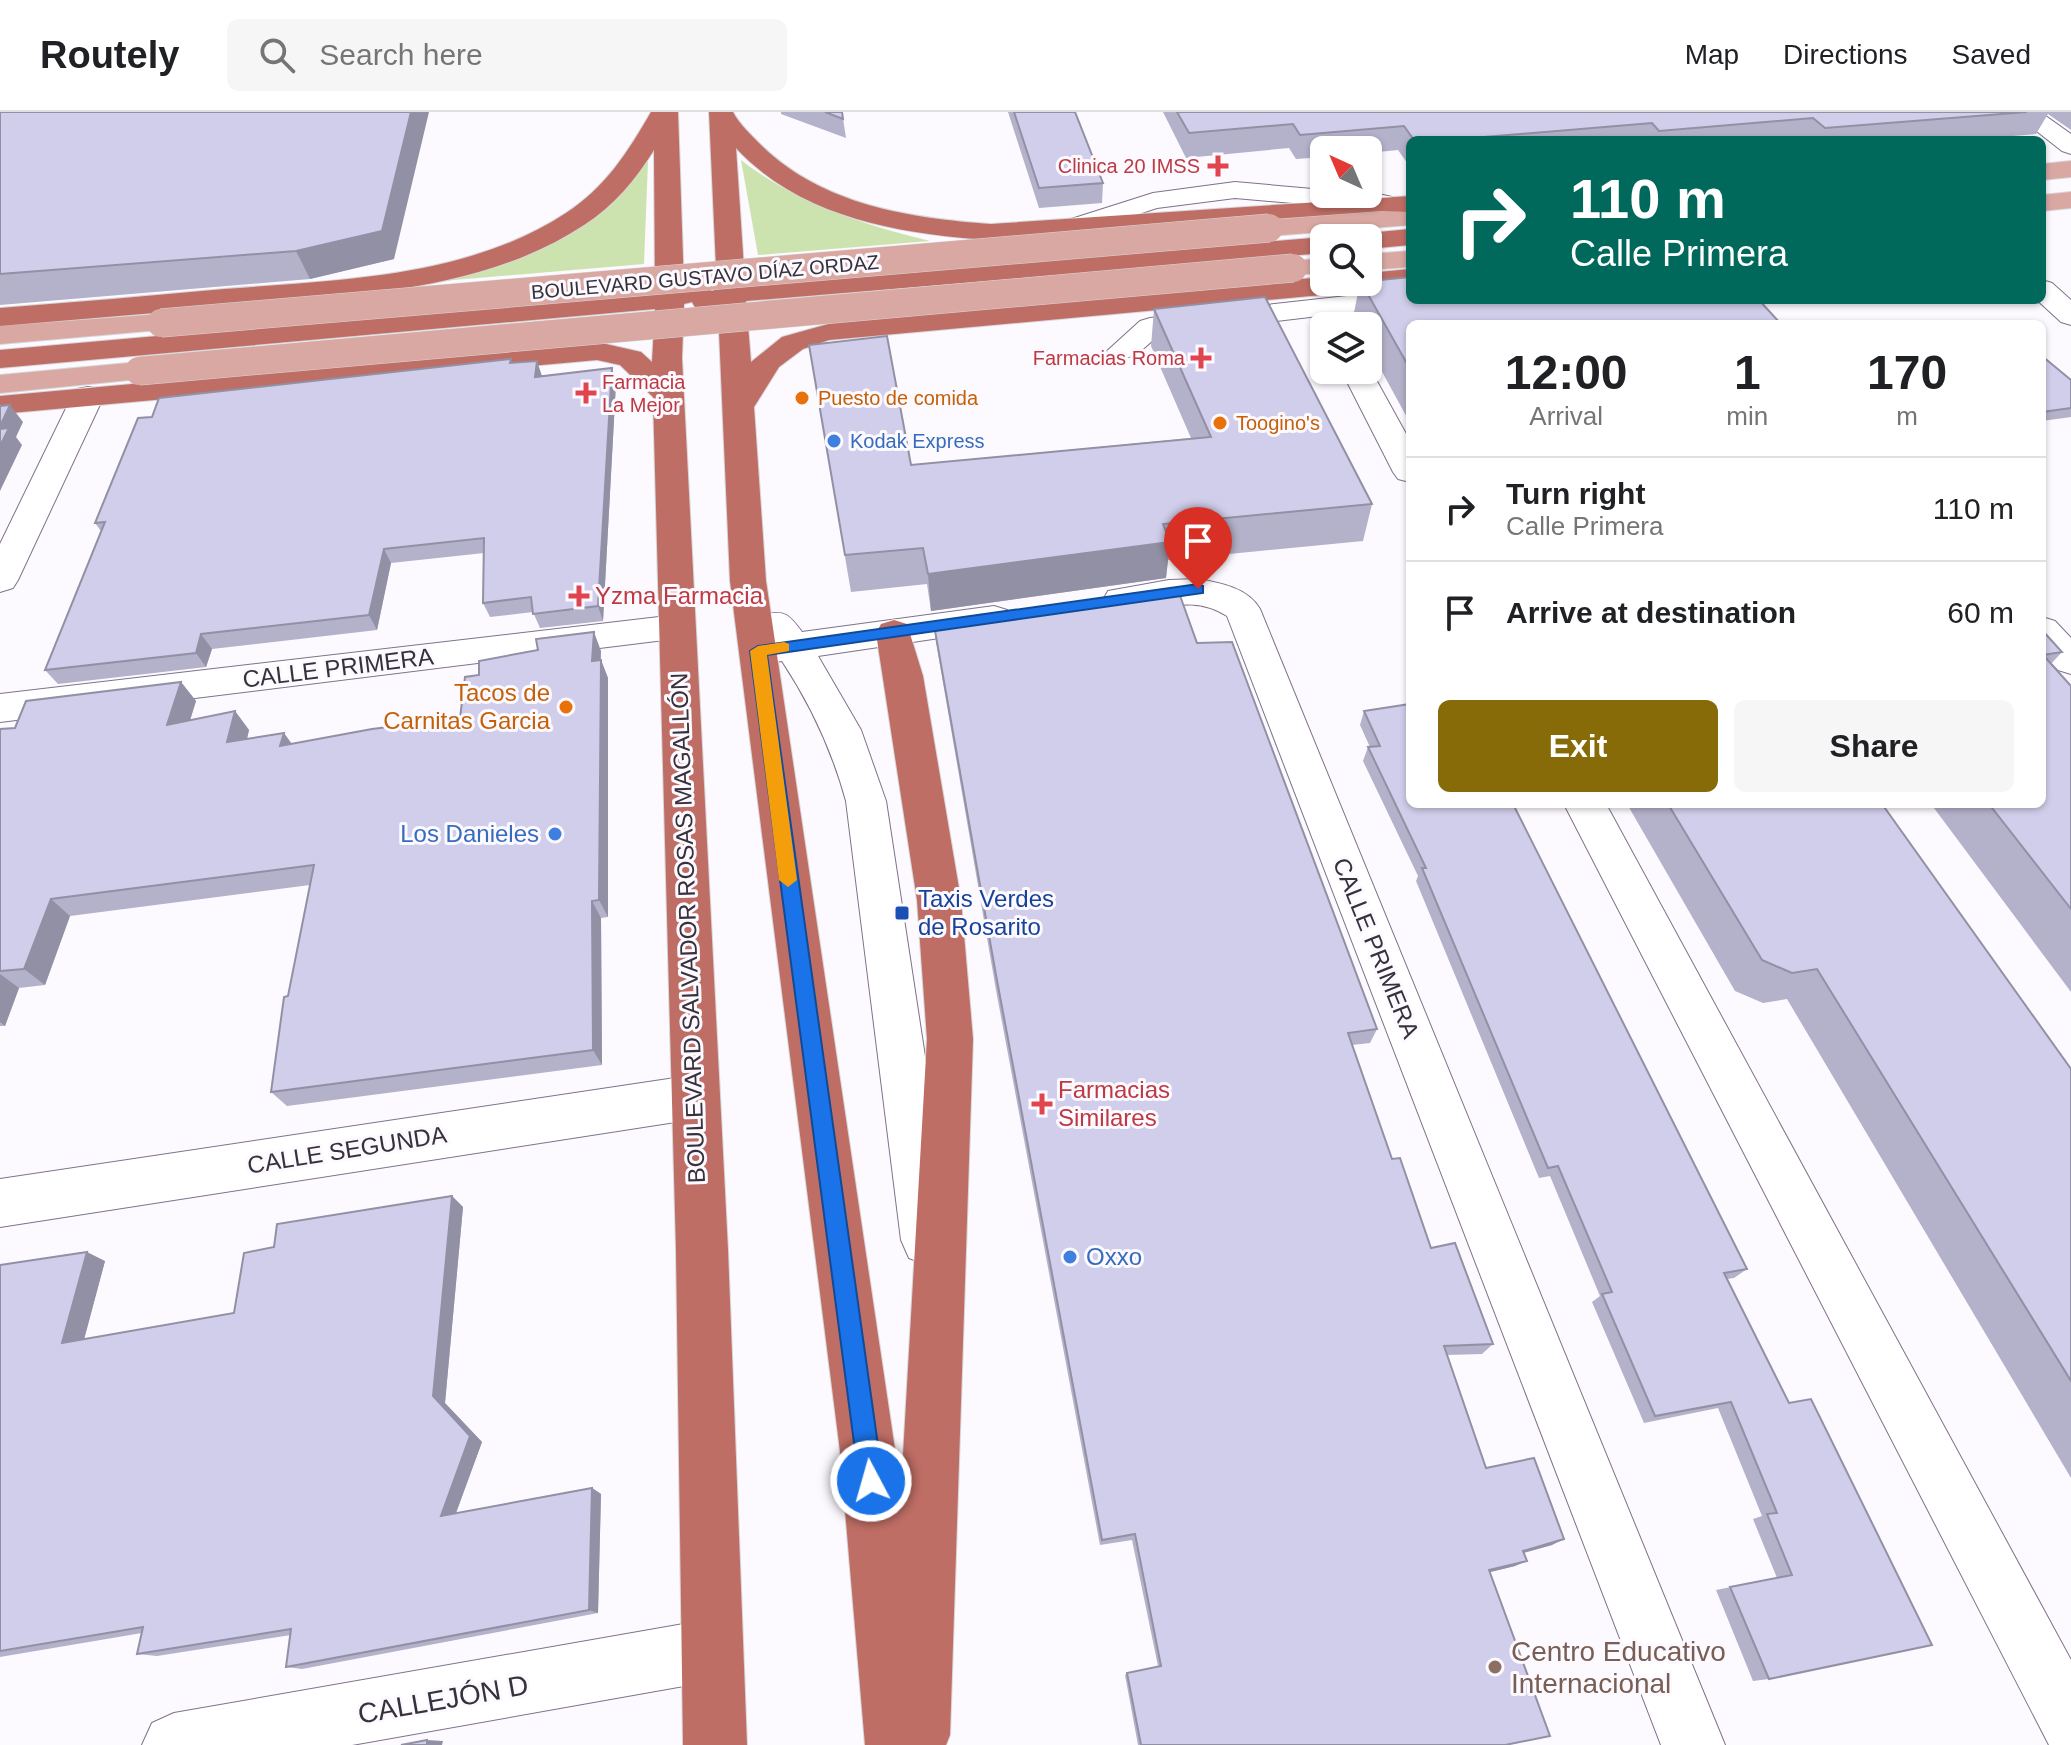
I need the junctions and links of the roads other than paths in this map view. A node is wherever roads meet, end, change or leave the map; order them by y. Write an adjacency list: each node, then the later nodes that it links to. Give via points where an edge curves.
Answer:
1 (664, 112): 21 (highway, BOULEVARD SALVADOR ROSAS MAGALLÓN); 25 (highway, via 638,157 611,189 571,220 488,258 360,287)
2 (2024, 112): 4 (street)
3 (721, 114): 9 (highway, via 766,164 808,192 873,218 930,228 991,232); 14 (highway)
4 (2071, 146)
5 (2071, 169): 6 (main road)
6 (2046, 172)
7 (2071, 200): 8 (main road)
8 (2046, 203)
9 (1397, 204)
10 (1406, 217): 27 (main road, BOULEVARD GUSTAVO DÍAZ ORDAZ, bridge)
11 (1406, 237): 12 (highway)
12 (1382, 240)
13 (1310, 246): 20 (highway)
14 (729, 249): 20 (highway); 21 (highway, via 716,280 705,289)
15 (1406, 259): 16 (main road)
16 (1382, 261)
17 (1310, 267): 31 (main road, BOULEVARD GUSTAVO DÍAZ ORDAZ, bridge)
18 (1406, 278): 36 (highway, via 859,326 808,335 767,359)
19 (2046, 293): 24 (street)
20 (731, 294): 28 (highway, via 687,314); 36 (highway)
21 (670, 299): 28 (highway, BOULEVARD SALVADOR ROSAS MAGALLÓN); 30 (highway)
22 (1406, 299): 23 (street)
23 (1350, 312)
24 (2071, 316)
25 (0, 317)
26 (1310, 318): 29 (street, via 1150,327)
27 (0, 335)
28 (667, 348): 33 (highway, BOULEVARD SALVADOR ROSAS MAGALLÓN)
29 (1122, 351)
30 (0, 359)
31 (0, 384)
32 (1363, 384): 37 (street)
33 (668, 394): 34 (highway, via 630,358 597,351); 41 (highway, BOULEVARD SALVADOR ROSAS MAGALLÓN)
34 (88, 396): 35 (highway); 38 (street)
35 (0, 405)
36 (738, 407): 44 (highway, via 748,581)
37 (1406, 464)
38 (0, 580)
39 (1092, 605): 57 (street, CALLE PRIMERA, via 1198,589 1224,595 1242,609)
40 (1031, 613): 42 (street)
41 (676, 628): 46 (street, CALLE PRIMERA); 48 (highway, BOULEVARD SALVADOR ROSAS MAGALLÓN)
42 (894, 633): 44 (street); 50 (highway, via 939,900 949,1023)
43 (2046, 634): 45 (street)
44 (775, 649): 50 (street, via 843,729 863,789); 55 (highway)
45 (2071, 661)
46 (0, 708)
47 (1587, 808): 52 (street)
48 (695, 1097): 49 (street, CALLE SEGUNDA); 51 (highway, BOULEVARD SALVADOR ROSAS MAGALLÓN)
49 (0, 1203)
50 (938, 1318): 56 (highway)
51 (712, 1650): 53 (street, CALLEJÓN D); 54 (highway, BOULEVARD SALVADOR ROSAS MAGALLÓN)
52 (2071, 1723)
53 (174, 1745)
54 (715, 1745)
55 (897, 1745)
56 (918, 1745)
57 (1693, 1745)

